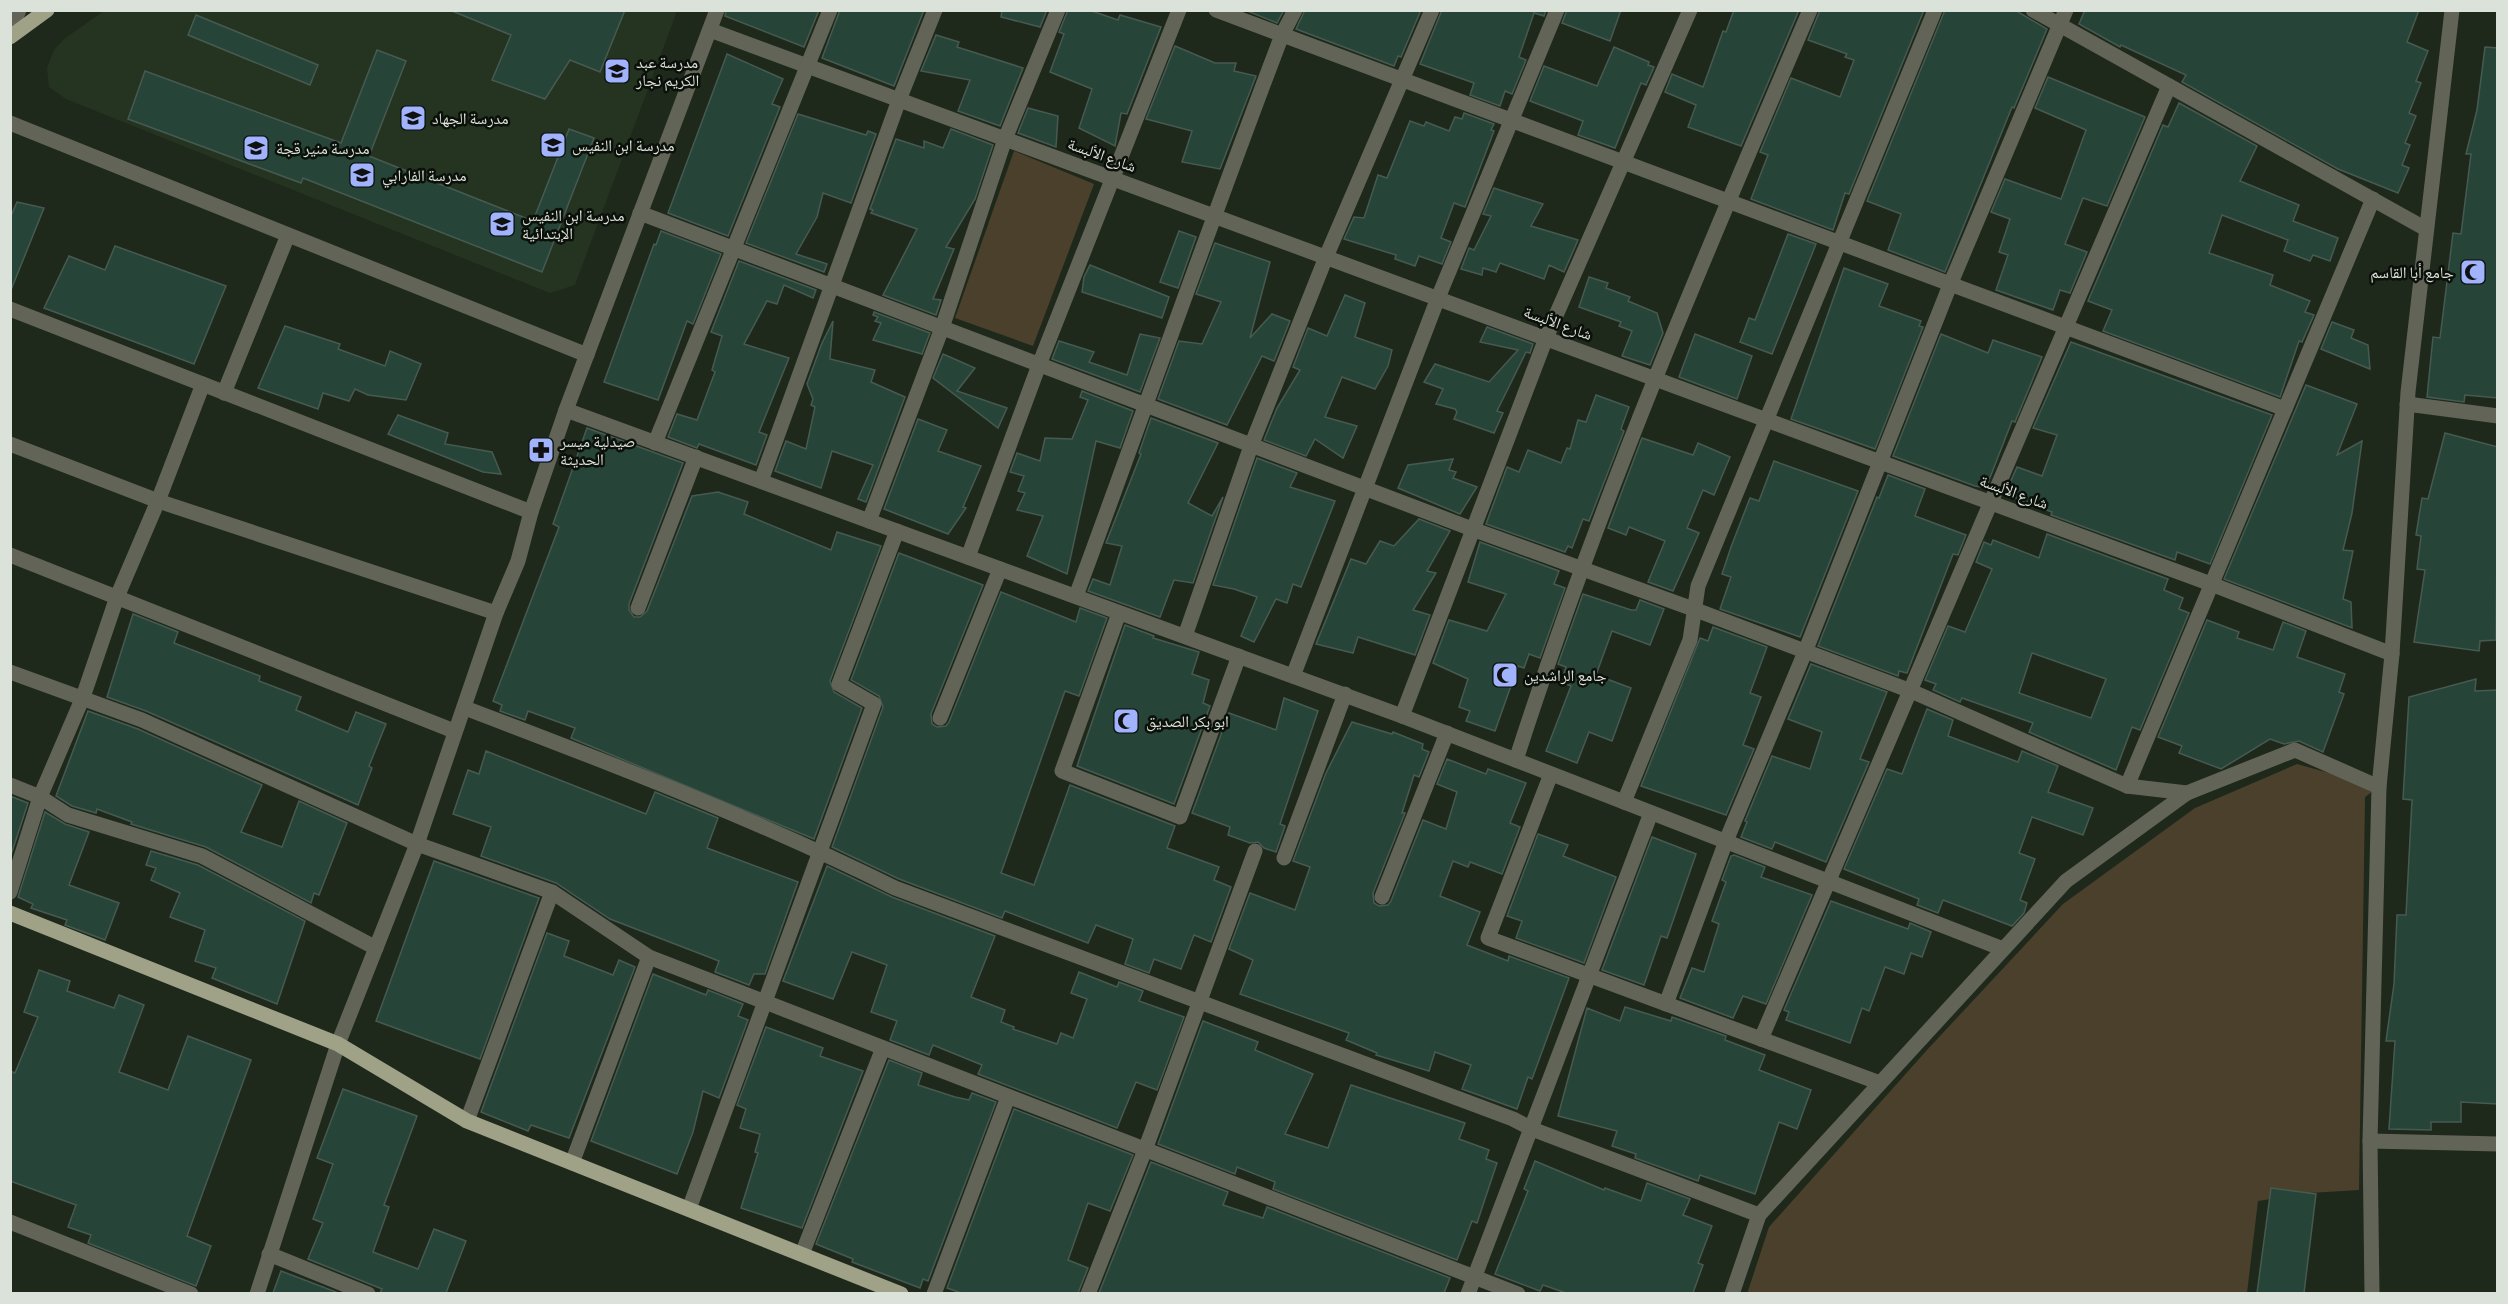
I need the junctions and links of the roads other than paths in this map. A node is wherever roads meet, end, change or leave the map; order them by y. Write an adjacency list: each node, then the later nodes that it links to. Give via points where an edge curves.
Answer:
1 (19, 10): 20 (street)
2 (47, 10): 22 (main road)
3 (717, 10): 19 (street)
4 (830, 10): 23 (street)
5 (935, 10): 26 (street)
6 (1058, 10): 29 (street)
7 (1179, 10): 31 (street)
8 (1216, 10): 21 (street)
9 (1295, 10): 21 (street)
10 (1432, 10): 24 (street)
11 (1557, 10): 27 (street)
12 (1690, 10): 30 (street)
13 (1810, 10): 33 (street)
14 (1935, 10): 38 (street)
15 (2033, 10): 18 (street)
16 (2066, 10): 18 (street)
17 (2452, 10): 36 (street)
18 (2060, 25): 25 (street); 41 (street)
19 (710, 30): 23 (street, شارع الألبسة); 34 (street)
20 (10, 32)
21 (1282, 35): 24 (street); 35 (street)
22 (10, 37)
23 (807, 66): 26 (street, شارع الألبسة); 39 (street)
24 (1401, 80): 27 (street); 40 (street)
25 (2169, 86): 32 (street); 45 (street)
26 (899, 100): 29 (street, شارع الألبسة); 42 (street)
27 (1512, 121): 30 (street); 43 (street)
28 (10, 123): 37 (street)
29 (1005, 139): 31 (street, شارع الألبسة); 46 (street)
30 (1624, 163): 33 (street); 47 (street)
31 (1112, 178): 35 (street, شارع الألبسة); 49 (street)
32 (2373, 199): 36 (street); 55 (street)
33 (1728, 202): 38 (street); 50 (street)
34 (640, 213): 39 (street); 48 (street)
35 (1213, 215): 40 (street, شارع الألبسة); 54 (street)
36 (2426, 229): 53 (street)
37 (288, 235): 48 (street); 52 (street)
38 (1838, 243): 41 (street); 58 (street)
39 (734, 249): 42 (street); 59 (street)
40 (1326, 257): 43 (street, شارع الألبسة); 61 (street)
41 (1950, 285): 45 (street); 63 (street)
42 (833, 287): 46 (street); 64 (street)
43 (1438, 298): 47 (street, شارع الألبسة); 65 (street)
44 (10, 309): 51 (street)
45 (2066, 327): 55 (street); 67 (street)
46 (942, 328): 49 (street); 69 (street)
47 (1546, 338): 50 (street, شارع الألبسة); 70 (street)
48 (587, 355): 56 (street)
49 (1039, 365): 54 (street); 73 (street)
50 (1654, 378): 58 (street, شارع الألبسة); 75 (street)
51 (203, 384): 52 (street); 66 (street)
52 (224, 393): 68 (street)
53 (2407, 404): 57 (street); 85 (street)
54 (1147, 406): 61 (street); 77 (street)
55 (2285, 409): 76 (street)
56 (566, 410): 59 (street); 68 (street)
57 (2498, 416)
58 (1768, 420): 63 (street, شارع الألبسة); 80 (street, via 1698,586)
59 (655, 443): 62 (street)
60 (10, 444): 66 (street)
61 (1251, 446): 65 (street); 83 (street)
62 (696, 457): 64 (street); 79 (street)
63 (1882, 462): 67 (street, شارع الألبسة); 84 (street)
64 (761, 481): 69 (street)
65 (1364, 488): 70 (street); 88 (street)
66 (158, 501): 78 (street); 81 (street)
67 (1991, 502): 76 (street, شارع الألبسة); 89 (street)
68 (531, 512): 81 (street, via 518,561)
69 (869, 521): 71 (street)
70 (1472, 529): 75 (street); 93 (street)
71 (897, 531): 73 (street); 108 (street, via 839,684 874,704)
72 (10, 555): 78 (street)
73 (968, 557): 74 (street)
74 (1000, 568): 77 (street); 94 (street)
75 (1581, 568): 80 (street); 97 (street)
76 (2211, 584): 85 (street, شارع الألبسة); 100 (street)
77 (1076, 596): 82 (street)
78 (117, 597): 91 (street); 95 (street)
79 (638, 608)
80 (1696, 610): 84 (street); 104 (street, via 1690,640)
81 (496, 613): 92 (street)
82 (1119, 613): 83 (street); 86 (street, via 1062,771 1180,818)
83 (1185, 636): 86 (street)
84 (1805, 652): 89 (street); 106 (street)
85 (2392, 654): 101 (street)
86 (1239, 656): 88 (street)
87 (10, 672): 91 (street)
88 (1293, 676): 90 (street)
89 (1911, 691): 100 (street); 111 (street)
90 (1345, 694): 93 (street); 110 (street)
91 (83, 698): 103 (street); 107 (street, via 153,725)
92 (465, 708): 95 (street); 108 (street)
93 (1402, 716): 96 (street)
94 (940, 718)
95 (454, 731): 107 (street)
96 (1447, 733): 97 (street); 114 (street)
97 (1516, 760): 98 (street)
98 (1551, 774): 104 (street); 119 (street, via 1488,938)
99 (10, 785): 103 (street)
100 (2127, 786): 102 (street)
101 (2379, 787): 102 (street, via 2295,750); 130 (street)
102 (2187, 793): 117 (street, via 2066,881)
103 (40, 798): 112 (street); 116 (street, via 68,815 202,856)
104 (1624, 802): 105 (street)
105 (1652, 813): 106 (street); 119 (street)
106 (1726, 841): 111 (street); 122 (street)
107 (417, 844): 113 (street); 116 (street)
108 (820, 851): 120 (street); 121 (street, via 895,888)
109 (1255, 851): 121 (street)
110 (1284, 858)
111 (1828, 881): 117 (street); 123 (street)
112 (10, 892)
113 (552, 892): 118 (street); 128 (street)
114 (1382, 897)
115 (10, 913): 124 (main road)
116 (376, 948): 124 (street)
117 (2003, 950): 126 (street)
118 (648, 957): 120 (street); 133 (street)
119 (1588, 976): 122 (street); 129 (street)
120 (767, 1003): 125 (street); 134 (street)
121 (1200, 1003): 129 (street); 132 (street)
122 (1666, 1004): 123 (street)
123 (1761, 1039): 126 (street)
124 (338, 1044): 128 (main road); 137 (street)
125 (883, 1048): 127 (street); 138 (street)
126 (1880, 1083): 135 (street)
127 (1008, 1096): 132 (street); 144 (street)
128 (467, 1121): 133 (main road)
129 (1532, 1129): 135 (street); 139 (street)
130 (2370, 1141): 131 (street); 149 (street)
131 (2498, 1144)
132 (1145, 1150): 139 (street); 145 (street)
133 (572, 1163): 134 (main road)
134 (689, 1209): 138 (main road)
135 (1759, 1215): 148 (street)
136 (10, 1222): 140 (street)
137 (269, 1254): 141 (street); 142 (street)
138 (802, 1254): 143 (main road)
139 (1474, 1278): 146 (street); 147 (street)
140 (191, 1293)
141 (257, 1293)
142 (368, 1293)
143 (901, 1293)
144 (934, 1293)
145 (1088, 1293)
146 (1468, 1293)
147 (1518, 1293)
148 (1732, 1293)
149 (2372, 1293)

